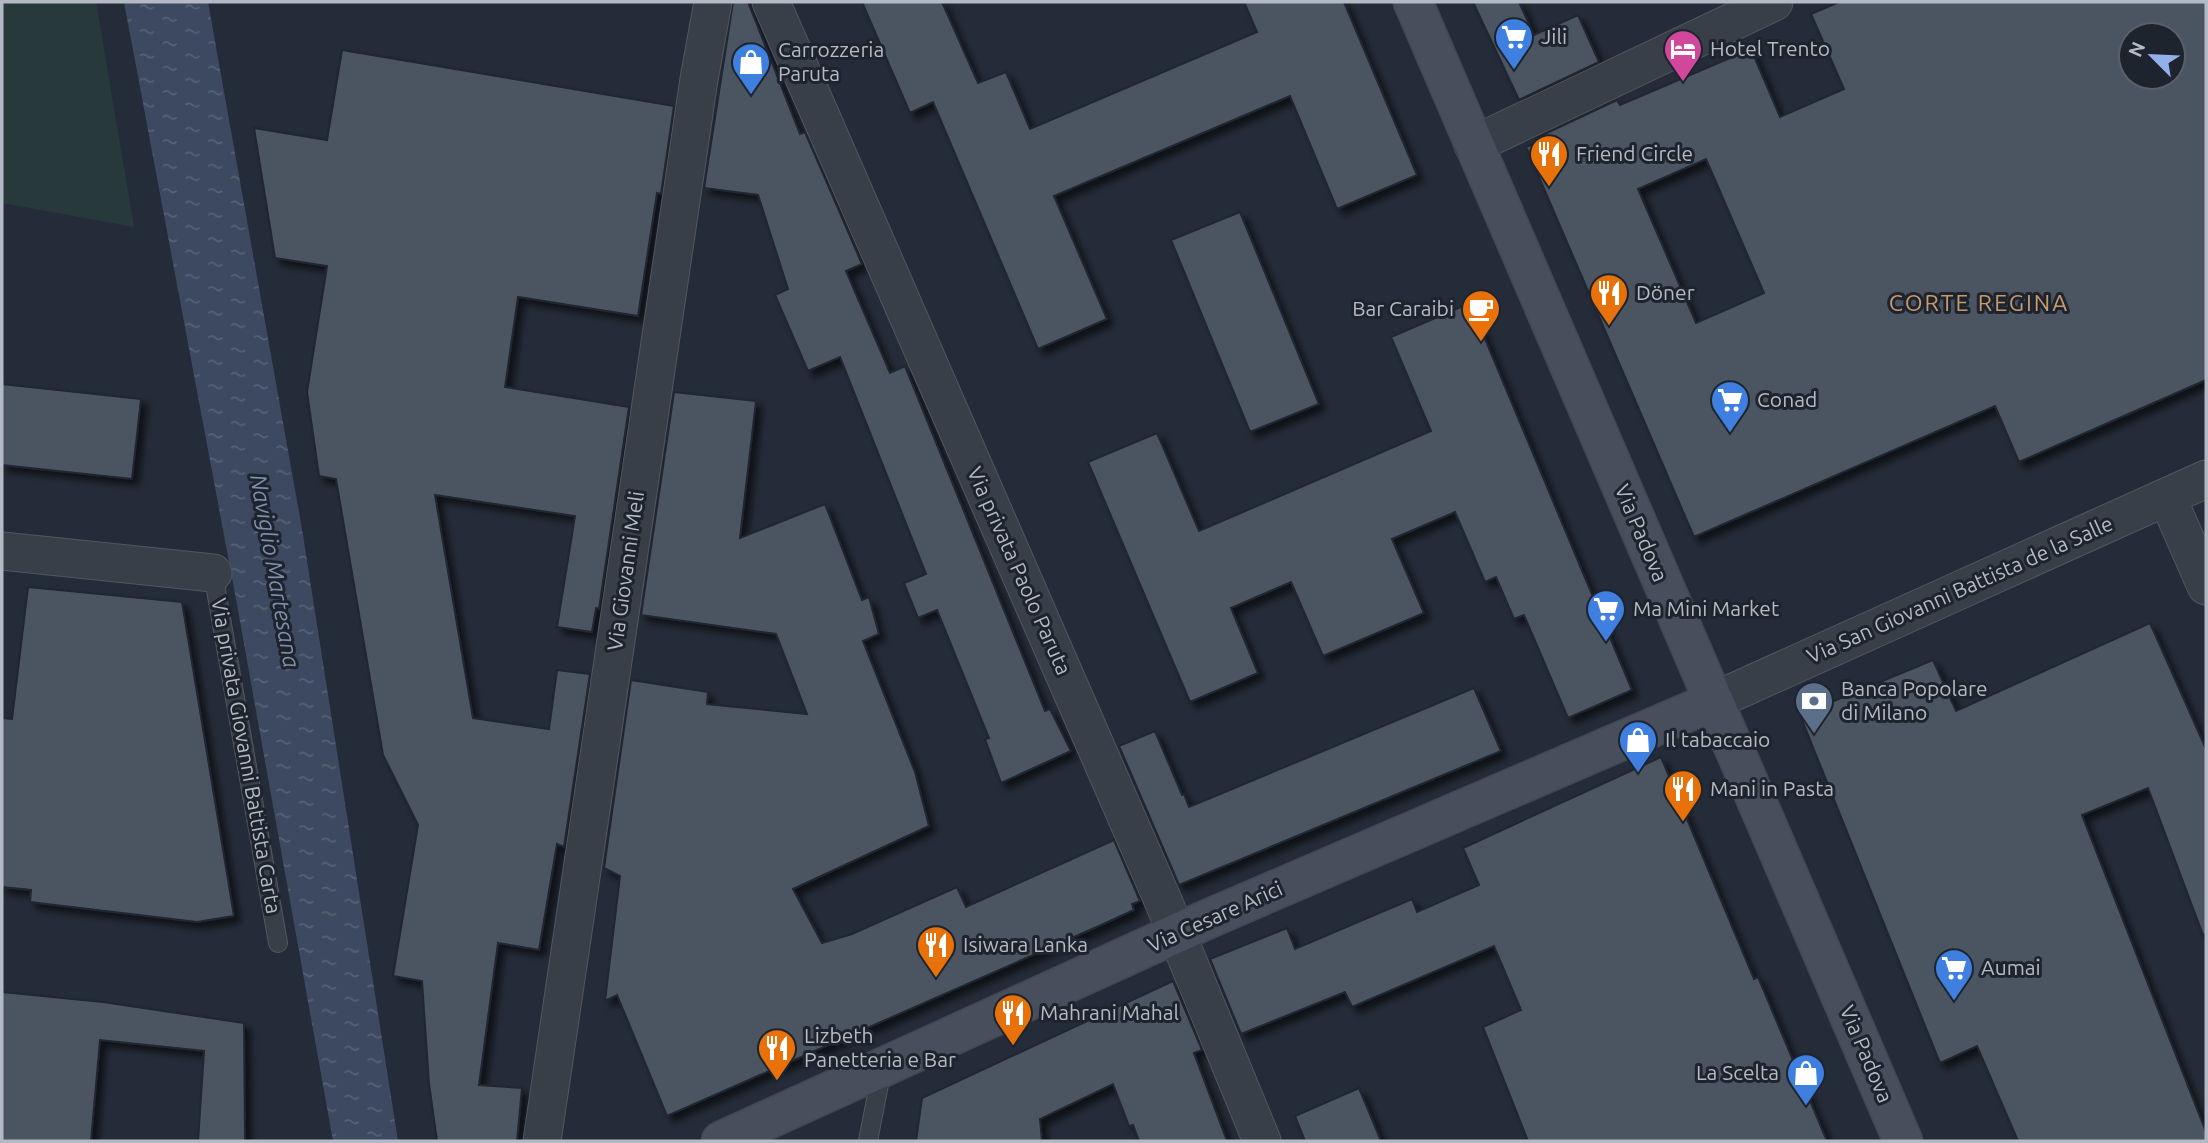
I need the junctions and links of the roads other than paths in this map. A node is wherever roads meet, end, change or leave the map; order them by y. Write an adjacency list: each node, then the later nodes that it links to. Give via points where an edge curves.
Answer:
1 (713, 2): 15 (street, Via Giovanni Meli)
2 (771, 2): 12 (street, Via privata Paolo Paruta)
3 (1413, 2): 5 (street, Via Padova)
4 (1774, 2): 5 (street)
5 (1473, 145): 11 (street, Via Padova)
6 (2206, 478): 7 (street, Via San Giovanni Battista de la Salle)
7 (2167, 496): 10 (street); 11 (street, Via San Giovanni Battista de la Salle)
8 (2, 551): 9 (street, Via privata Giovanni Battista Carta)
9 (214, 573): 13 (lane, Via privata Giovanni Battista Carta)
10 (2206, 586)
11 (1714, 701): 12 (street, Via Cesare Arici); 19 (street, Via Padova)
12 (1175, 934): 14 (street, Via Cesare Arici); 18 (street, Via privata Paolo Paruta)
13 (278, 943)
14 (882, 1069): 16 (street, Via Cesare Arici); 17 (lane)
15 (541, 1141)
16 (720, 1141)
17 (868, 1141)
18 (1262, 1141)
19 (1903, 1141)

